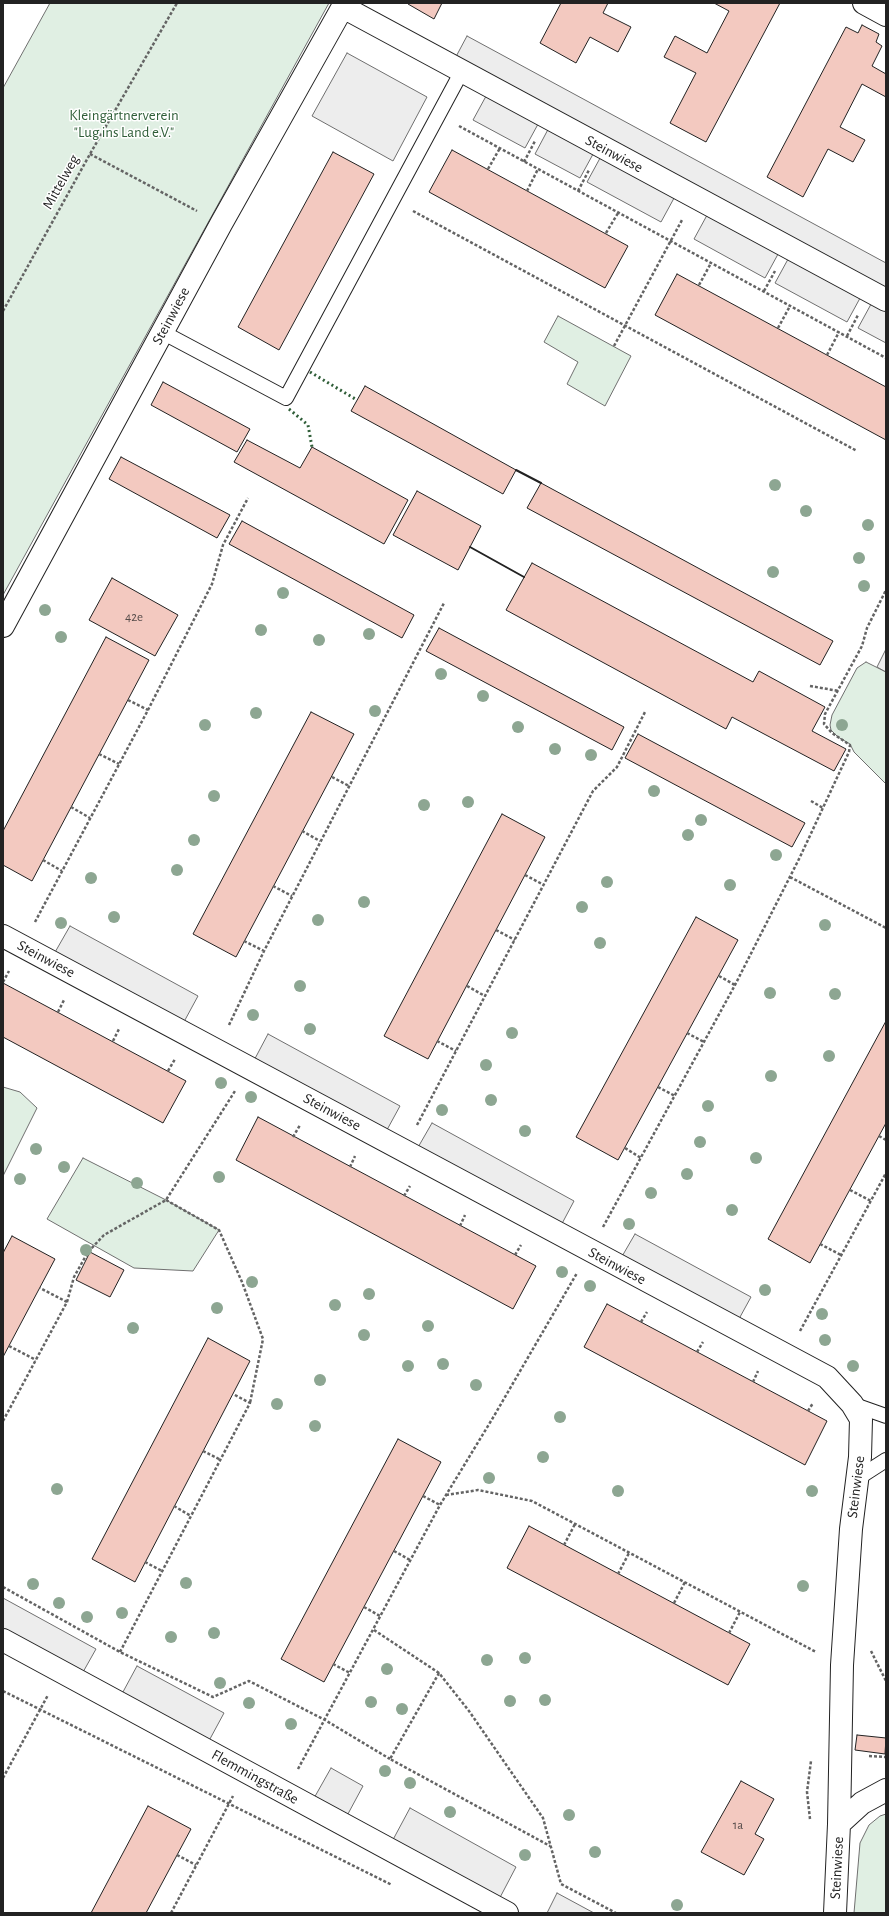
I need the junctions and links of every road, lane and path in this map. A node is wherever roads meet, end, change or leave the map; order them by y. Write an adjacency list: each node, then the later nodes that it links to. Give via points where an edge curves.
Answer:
1 (177, 3): 9 (path, Mittelweg)
2 (864, 3): 4 (street)
3 (344, 5): 5 (street, Steinwiese); 19 (street, Steinwiese)
4 (886, 15)
5 (462, 71): 6 (lane); 16 (street, Steinwiese)
6 (439, 116): 7 (path); 17 (lane)
7 (500, 148): 10 (path); 12 (path)
8 (530, 151): 10 (path)
9 (90, 154): 19 (path); 28 (path, Mittelweg)
10 (524, 162): 11 (path)
11 (538, 169): 14 (path); 15 (path)
12 (488, 170)
13 (584, 180): 15 (path)
14 (527, 191)
15 (578, 191): 18 (path)
16 (695, 197): 21 (path); 26 (street, Steinwiese)
17 (393, 200): 30 (path); 32 (lane, via 286,398)
18 (618, 212): 20 (path); 21 (path)
19 (220, 224): 32 (street, Steinwiese)
20 (606, 233)
21 (671, 241): 22 (path); 30 (path)
22 (711, 263): 24 (path); 25 (path)
23 (770, 280): 25 (path)
24 (699, 285)
25 (764, 292): 27 (path)
26 (886, 300)
27 (790, 306): 31 (path); 33 (path)
28 (3, 311)
29 (853, 324): 34 (path)
30 (625, 326): 35 (path); 38 (path)
31 (778, 328)
32 (162, 332): 42 (street, Steinwiese)
33 (839, 332): 34 (path); 36 (path)
34 (847, 336): 37 (path)
35 (614, 346)
36 (827, 355)
37 (886, 358)
38 (857, 451)
39 (248, 498): 46 (path, via 223,544 212,584)
40 (886, 590): 44 (path, via 867,628 862,646)
41 (444, 603): 51 (path)
42 (3, 626)
43 (810, 686): 44 (path)
44 (839, 690): 54 (path, via 825,714 824,724 850,745)
45 (128, 700): 46 (path)
46 (148, 710): 49 (path)
47 (645, 712): 62 (path, via 617,767 593,791)
48 (99, 754): 49 (path)
49 (119, 764): 55 (path)
50 (332, 777): 51 (path)
51 (348, 786): 57 (path)
52 (811, 801): 54 (path)
53 (71, 807): 55 (path)
54 (823, 808): 61 (path)
55 (90, 818): 59 (path)
56 (302, 831): 57 (path)
57 (320, 841): 64 (path)
58 (43, 860): 59 (path)
59 (62, 871): 70 (path)
60 (525, 875): 62 (path)
61 (790, 877): 65 (path); 73 (path)
62 (544, 885): 68 (path)
63 (273, 886): 64 (path)
64 (292, 896): 71 (path)
65 (886, 928)
66 (496, 930): 68 (path)
67 (3, 936): 70 (street, Steinwiese)
68 (515, 940): 75 (path)
69 (244, 941): 71 (path)
70 (22, 946): 79 (street, Steinwiese)
71 (264, 951): 79 (path)
72 (719, 976): 73 (path)
73 (735, 985): 78 (path)
74 (467, 986): 75 (path)
75 (485, 996): 80 (path)
76 (687, 1033): 78 (path)
77 (437, 1041): 80 (path)
78 (704, 1042): 82 (path)
79 (216, 1051): 87 (street, Steinwiese)
80 (456, 1051): 87 (path)
81 (658, 1087): 82 (path)
82 (675, 1096): 88 (path)
83 (221, 1114): 91 (path)
84 (879, 1136): 85 (path)
85 (886, 1140)
86 (625, 1148): 88 (path)
87 (403, 1150): 94 (street, Steinwiese)
88 (641, 1158): 94 (path)
89 (886, 1173): 92 (path)
90 (850, 1190): 92 (path)
91 (166, 1200): 97 (path, via 104,1235 88,1252 74,1277); 102 (path, via 219,1230 242,1282 264,1339)
92 (871, 1201): 95 (path)
93 (820, 1244): 95 (path)
94 (590, 1252): 99 (street, Steinwiese); 114 (path)
95 (841, 1255): 99 (path)
96 (40, 1288): 97 (path)
97 (67, 1302): 100 (path)
98 (9, 1346): 100 (path)
99 (786, 1356): 104 (street, Steinwiese, via 826,1378)
100 (36, 1360): 106 (path)
101 (233, 1394): 102 (path)
102 (250, 1403): 110 (path)
103 (813, 1403): 105 (path)
104 (852, 1404): 107 (lane); 112 (street, Steinwiese, via 861,1419)
105 (808, 1411)
106 (4, 1416): 108 (path)
107 (886, 1416)
108 (3, 1421)
109 (203, 1451): 110 (path)
110 (221, 1460): 117 (path)
111 (886, 1460): 112 (lane)
112 (858, 1478): 137 (street, Steinwiese, via 851,1529)
113 (423, 1496): 115 (path)
114 (445, 1496): 115 (path); 118 (path, via 478,1490 532,1502)
115 (440, 1505): 122 (path)
116 (174, 1506): 117 (path)
117 (191, 1516): 124 (path)
118 (575, 1524): 119 (path); 121 (path)
119 (564, 1545)
120 (394, 1551): 122 (path)
121 (629, 1553): 125 (path); 126 (path)
122 (410, 1560): 131 (path)
123 (145, 1562): 124 (path)
124 (162, 1571): 135 (path)
125 (618, 1574)
126 (685, 1582): 128 (path); 130 (path)
127 (3, 1587): 135 (path)
128 (674, 1603)
129 (364, 1607): 131 (path)
130 (740, 1612): 133 (path); 137 (path)
131 (380, 1616): 132 (path)
132 (373, 1630): 139 (path); 140 (path)
133 (729, 1633)
134 (3, 1640): 138 (street, Flemmingstraße)
135 (120, 1652): 143 (path, via 213,1697 249,1681)
136 (333, 1664): 139 (path)
137 (842, 1665): 151 (street, Steinwiese)
138 (61, 1672): 142 (path); 145 (street, Flemmingstraße)
139 (350, 1673): 143 (path)
140 (439, 1673): 144 (path); 152 (path, via 469,1711 543,1818)
141 (3, 1691): 142 (path)
142 (41, 1710): 146 (path); 150 (path)
143 (325, 1720): 144 (path); 149 (path)
144 (390, 1759): 152 (path)
145 (246, 1772): 149 (street, Flemmingstraße); 150 (path)
146 (4, 1774): 147 (path)
147 (3, 1778)
148 (886, 1790): 151 (street, Steinwiese, via 862,1803)
149 (285, 1794): 157 (street, Flemmingstraße)
150 (229, 1803): 154 (path); 155 (path)
151 (839, 1824): 159 (street, Steinwiese)
152 (551, 1846): 158 (path, via 561,1884)
153 (177, 1855): 154 (path)
154 (196, 1865): 156 (path)
155 (399, 1888)
156 (171, 1913)
157 (507, 1913)
158 (616, 1913)
159 (835, 1913)

